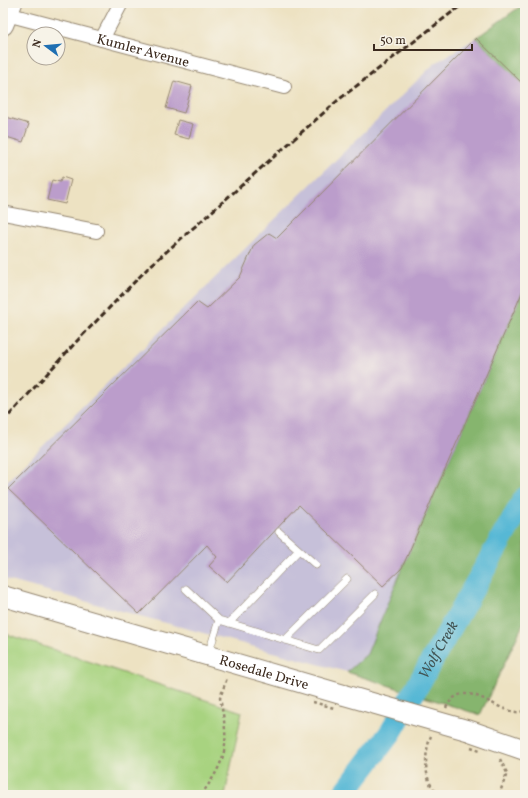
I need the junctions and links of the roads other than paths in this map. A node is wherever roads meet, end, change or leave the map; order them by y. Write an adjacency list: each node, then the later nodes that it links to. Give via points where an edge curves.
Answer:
1 (121, 3): 3 (street)
2 (6, 14): 3 (street, Kumler Avenue)
3 (102, 39): 4 (street, Kumler Avenue)
4 (284, 87)
5 (3, 213): 6 (street)
6 (96, 231)
7 (279, 532): 8 (lane)
8 (299, 550): 9 (lane); 15 (lane)
9 (316, 565)
10 (347, 579): 16 (lane)
11 (186, 588): 14 (lane)
12 (375, 594): 16 (lane, via 319,650)
13 (3, 596): 17 (street, Rosedale Drive)
14 (219, 620): 15 (lane); 17 (lane)
15 (228, 623): 16 (lane)
16 (285, 640)
17 (208, 655): 18 (street, Rosedale Drive, bridge, via 470,731)
18 (525, 750)

